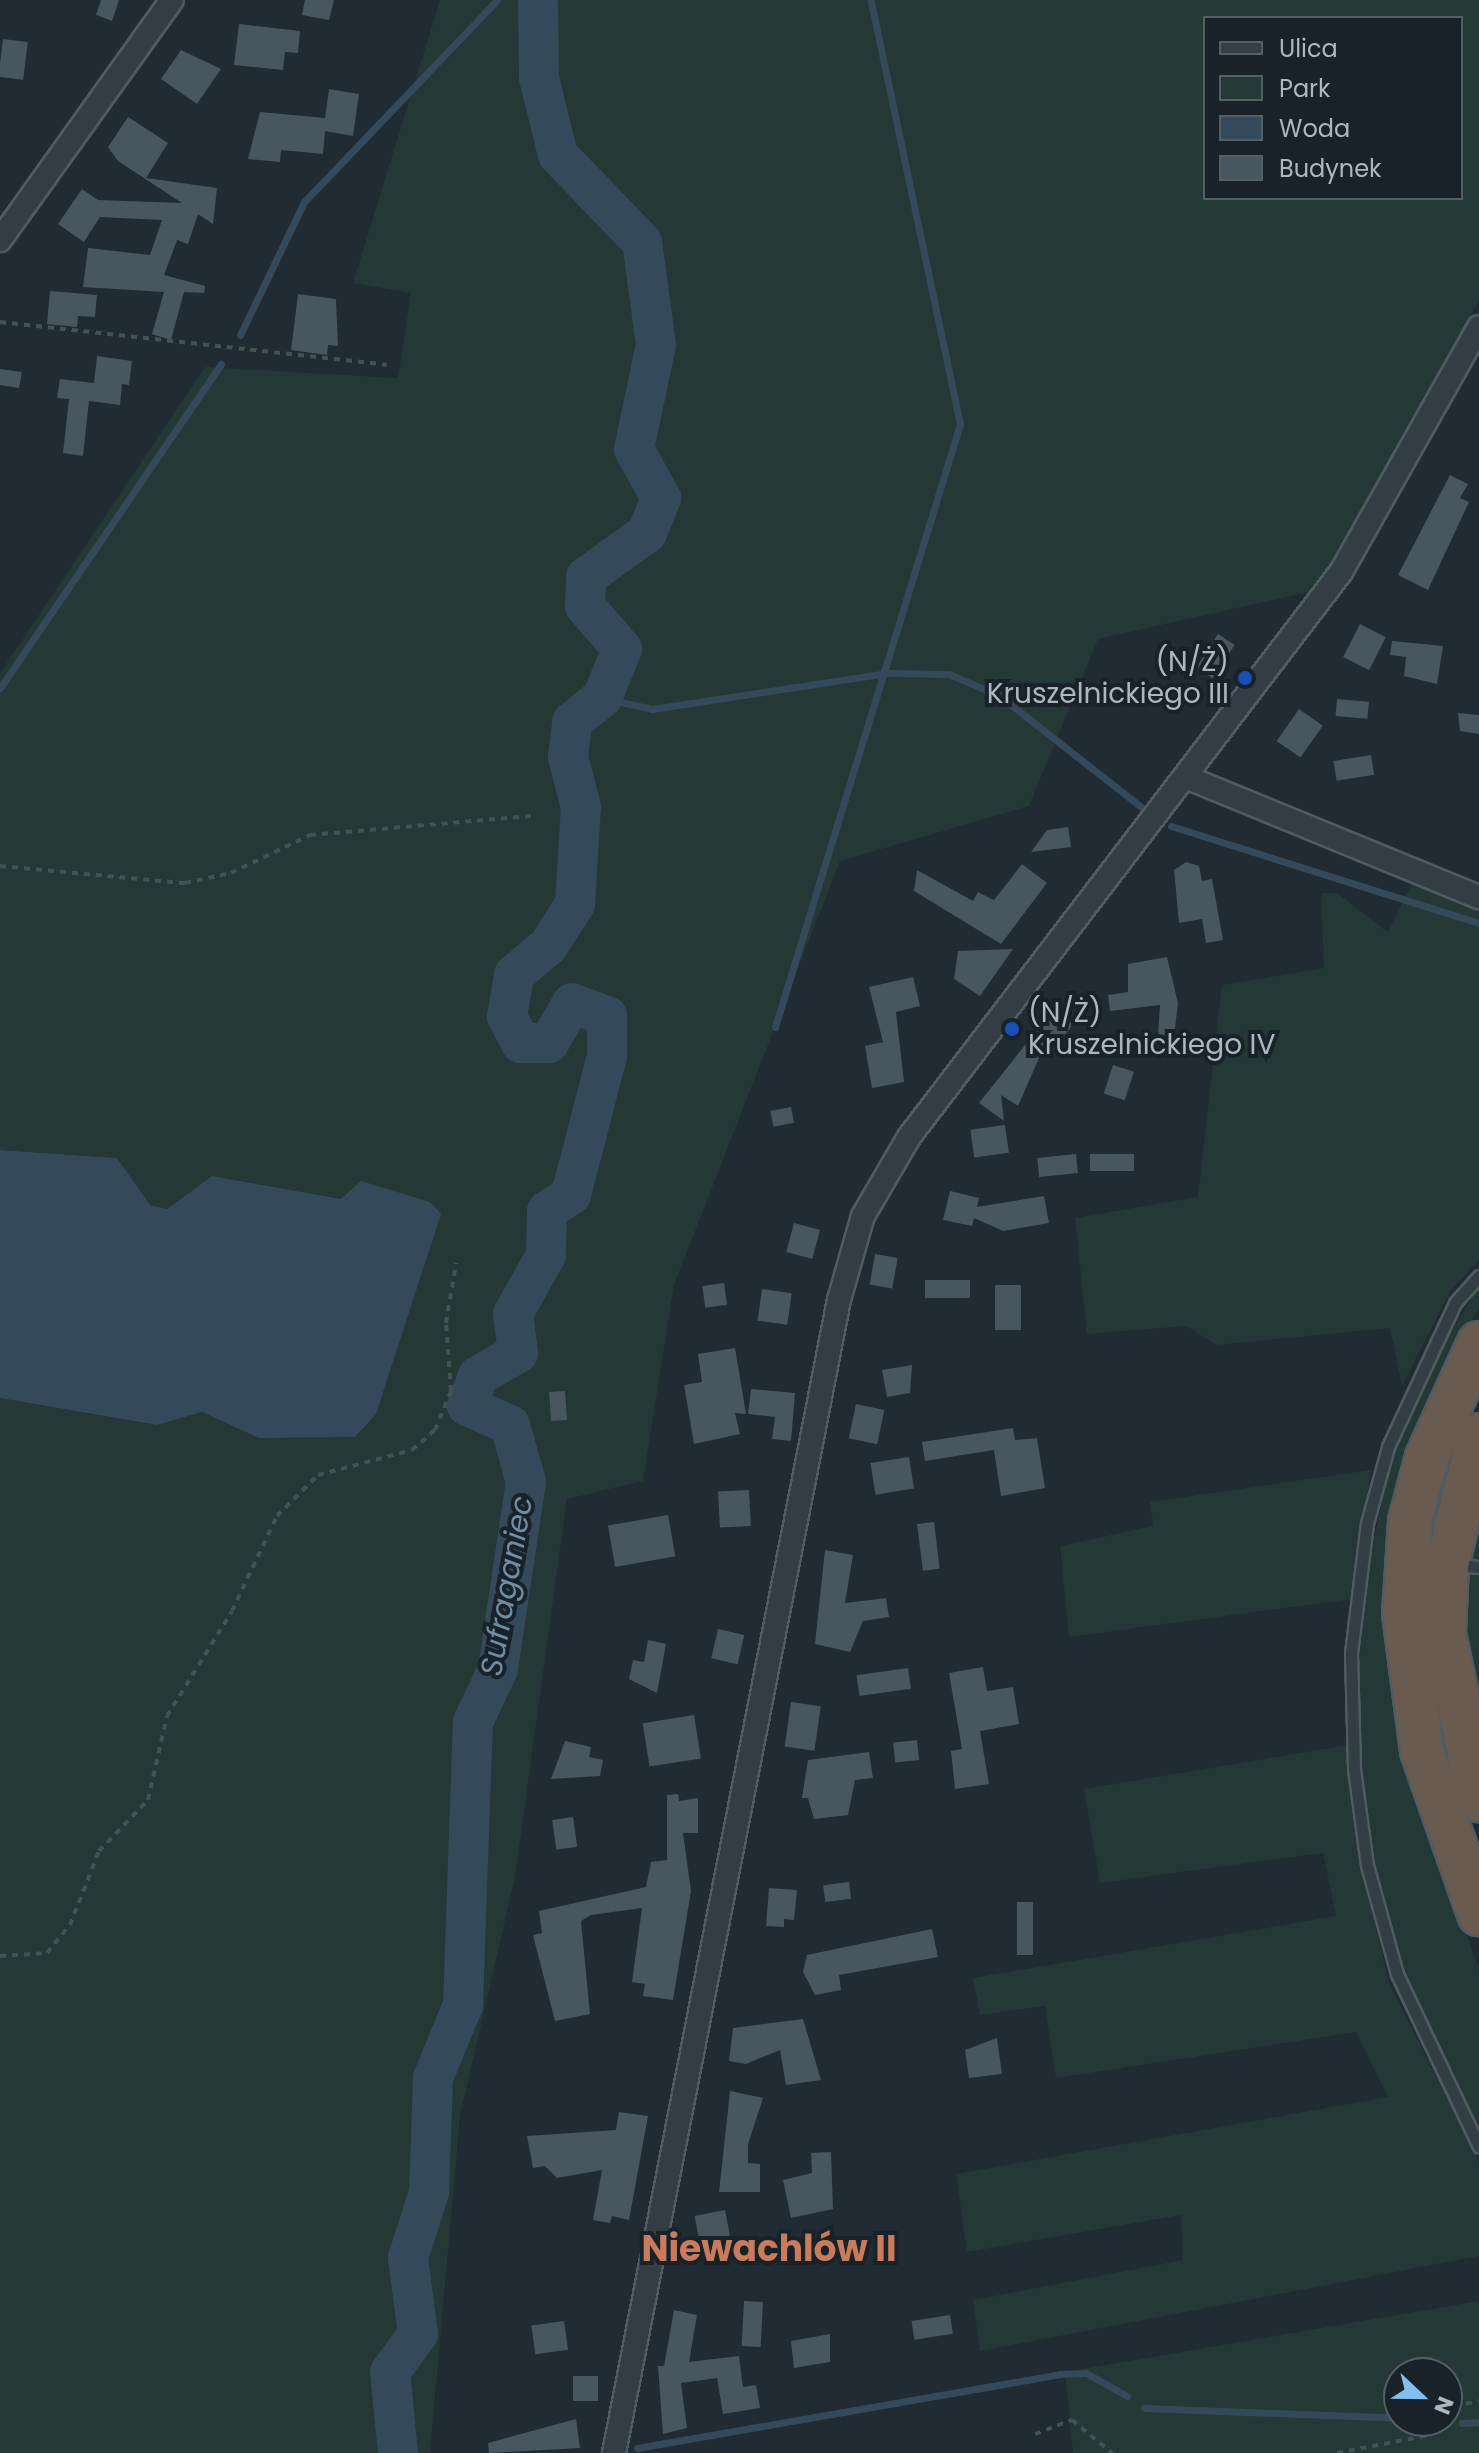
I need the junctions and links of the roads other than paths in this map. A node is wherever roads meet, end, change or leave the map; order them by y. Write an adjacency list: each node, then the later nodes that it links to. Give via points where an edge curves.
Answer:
1 (172, 0): 2 (street)
2 (0, 240)
3 (1479, 327): 4 (street, via 1362,540)
4 (1186, 777): 5 (street); 13 (street, via 909,1137 854,1241)
5 (1479, 897)
6 (1479, 1276): 12 (lane, via 1448,1316 1388,1447 1367,1523 1351,1653 1354,1769 1367,1865 1397,1974)
7 (1479, 1343): 11 (highway, via 1427,1457 1410,1521 1404,1614 1422,1751)
8 (1479, 1435): 9 (highway)
9 (1463, 1565): 10 (highway, via 1452,1691)
10 (1479, 1800)
11 (1479, 1914)
12 (1479, 2147)
13 (614, 2453)

